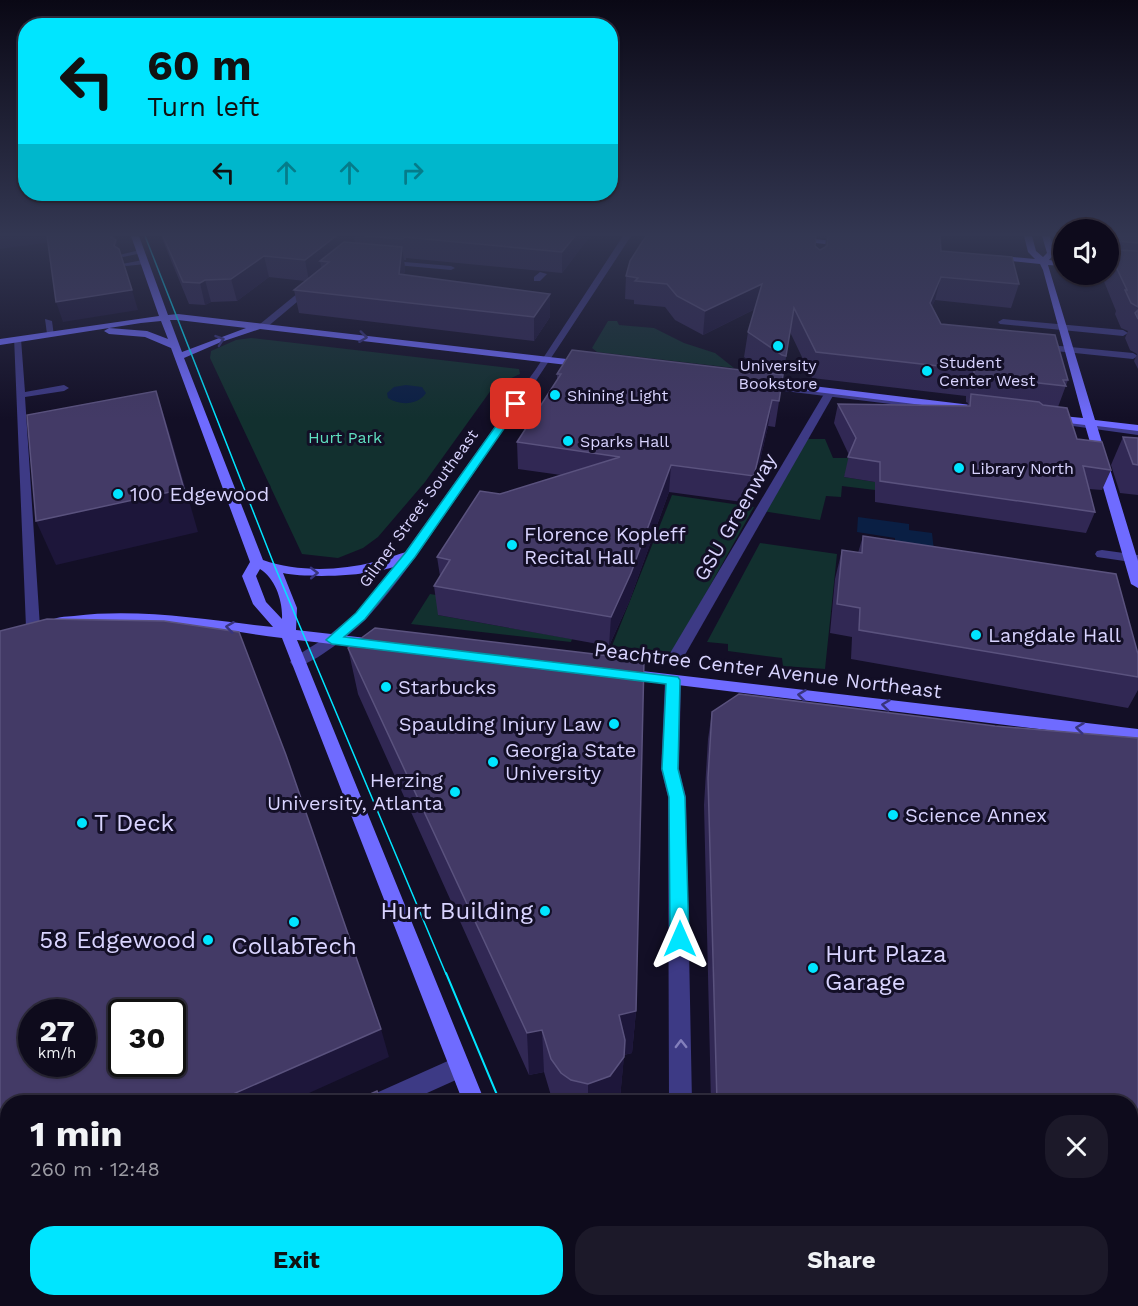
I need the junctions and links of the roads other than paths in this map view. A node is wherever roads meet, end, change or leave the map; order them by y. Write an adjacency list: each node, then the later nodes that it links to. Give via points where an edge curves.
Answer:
1 (156, 297): 5 (main road)
2 (298, 297): 8 (street)
3 (587, 297): 17 (street, Gilmer Street Southeast)
4 (1053, 297): 25 (main road)
5 (164, 318): 8 (main road); 9 (main road); 15 (main road)
6 (48, 321): 11 (lane)
7 (1003, 322): 10 (street)
8 (263, 326): 15 (main road, one-way to 8); 17 (main road, one-way to 17)
9 (66, 332): 11 (main road); 15 (main road, via 147,334)
10 (1123, 333)
11 (51, 334): 12 (main road)
12 (17, 339): 13 (main road); 21 (lane)
13 (0, 342)
14 (1029, 346): 16 (street)
15 (177, 352): 30 (main road)
16 (1133, 356)
17 (546, 360): 18 (main road); 28 (street, Gilmer Street Southeast)
18 (599, 365)
19 (64, 383): 21 (lane)
20 (760, 384): 22 (lane); 23 (main road)
21 (20, 391): 32 (lane)
22 (830, 394): 23 (lane); 37 (street, GSU Greenway)
23 (984, 411)
24 (1041, 418): 25 (lane); 26 (main road)
25 (1091, 426): 26 (lane); 31 (main road)
26 (1138, 430)
27 (1102, 554): 29 (street)
28 (410, 555): 30 (main road, one-way to 28, via 315,573 368,568); 35 (street, Gilmer Street Southeast, via 361,616)
29 (1138, 559)
30 (257, 562): 34 (main road, via 276,573 290,608); 34 (main road, via 249,576 260,604)
31 (1138, 584)
32 (33, 627): 33 (main road); 34 (main road, one-way to 32, via 145,617 98,617)
33 (16, 630)
34 (288, 635): 35 (main road); 38 (main road)
35 (332, 640): 36 (main road); 38 (street, Gilmer Street Southeast)
36 (387, 646)
37 (674, 660)
38 (298, 662): 42 (main road)
39 (613, 672): 40 (main road, Peachtree Center Avenue Northeast)
40 (673, 680): 41 (main road, Peachtree Center Avenue Northeast, one-way to 40); 45 (street, one-way to 40, via 677,797 670,769)
41 (1138, 735)
42 (459, 1067): 43 (street); 44 (main road)
43 (397, 1095)
44 (471, 1095)
45 (681, 1095)

